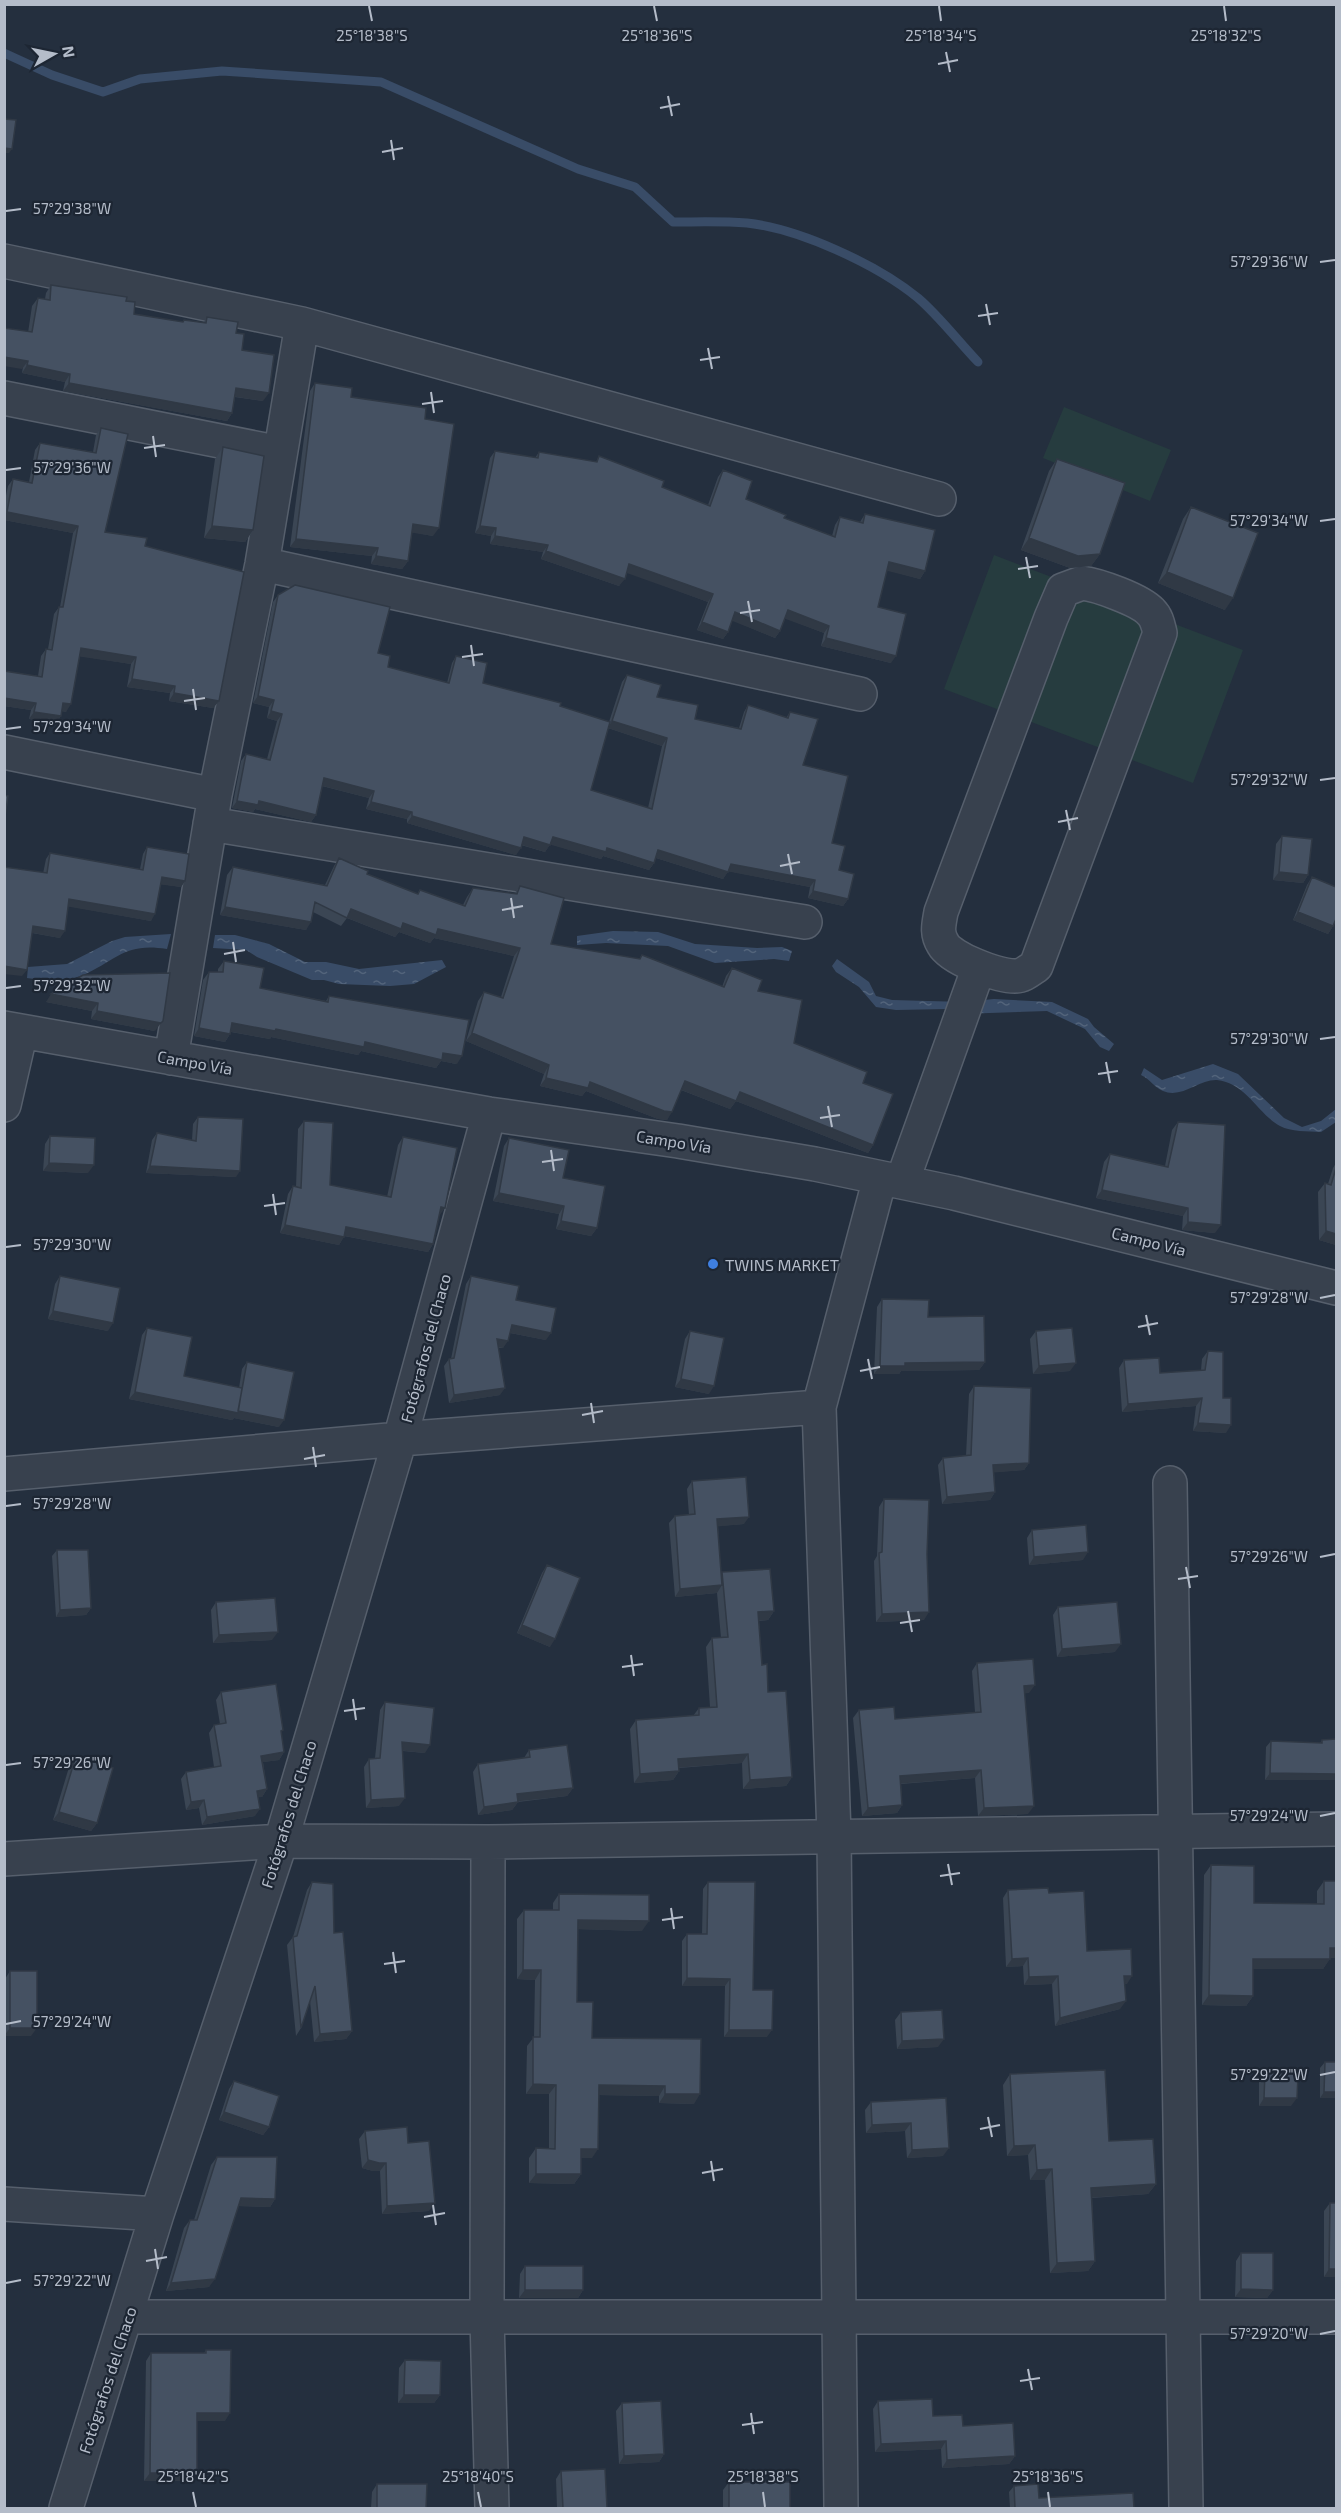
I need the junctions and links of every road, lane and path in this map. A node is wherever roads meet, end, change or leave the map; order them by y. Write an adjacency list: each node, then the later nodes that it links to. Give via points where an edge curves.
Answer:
1 (4, 261): 2 (street)
2 (303, 324): 4 (street); 5 (street)
3 (4, 398): 4 (street)
4 (280, 453): 6 (street)
5 (939, 499)
6 (262, 564): 7 (street); 9 (street)
7 (860, 694)
8 (4, 752): 9 (street)
9 (213, 810): 10 (street); 13 (street)
10 (806, 922)
11 (979, 967): 11 (street, via 943,945 937,930 941,912 1050,618 1064,590 1083,583 1099,585 1150,610 1160,633 1036,966 1017,976); 16 (street)
12 (13, 1030): 13 (street, Campo Vía); 14 (street)
13 (171, 1058): 15 (street, Campo Vía)
14 (4, 1105)
15 (489, 1114): 16 (street, Campo Vía, via 678,1141); 19 (street, Fotógrafos del Chaco)
16 (891, 1180): 17 (street, Campo Vía); 18 (street)
17 (1336, 1288)
18 (819, 1407): 19 (street); 24 (street)
19 (400, 1438): 20 (street); 25 (street, Fotógrafos del Chaco)
20 (4, 1474)
21 (1170, 1483): 23 (street)
22 (1336, 1829): 23 (street)
23 (1175, 1831): 24 (street); 34 (street)
24 (834, 1835): 26 (street); 31 (street)
25 (281, 1841): 26 (street); 27 (street); 29 (street, Fotógrafos del Chaco)
26 (488, 1842): 33 (street)
27 (4, 1858)
28 (4, 2204): 29 (street)
29 (157, 2214): 30 (street, Fotógrafos del Chaco)
30 (127, 2317): 33 (street); 35 (street, Fotógrafos del Chaco)
31 (839, 2317): 33 (street); 34 (street); 37 (street)
32 (1336, 2317): 34 (street)
33 (487, 2318): 36 (street)
34 (1183, 2318): 38 (street)
35 (66, 2508)
36 (492, 2508)
37 (841, 2508)
38 (1186, 2508)

